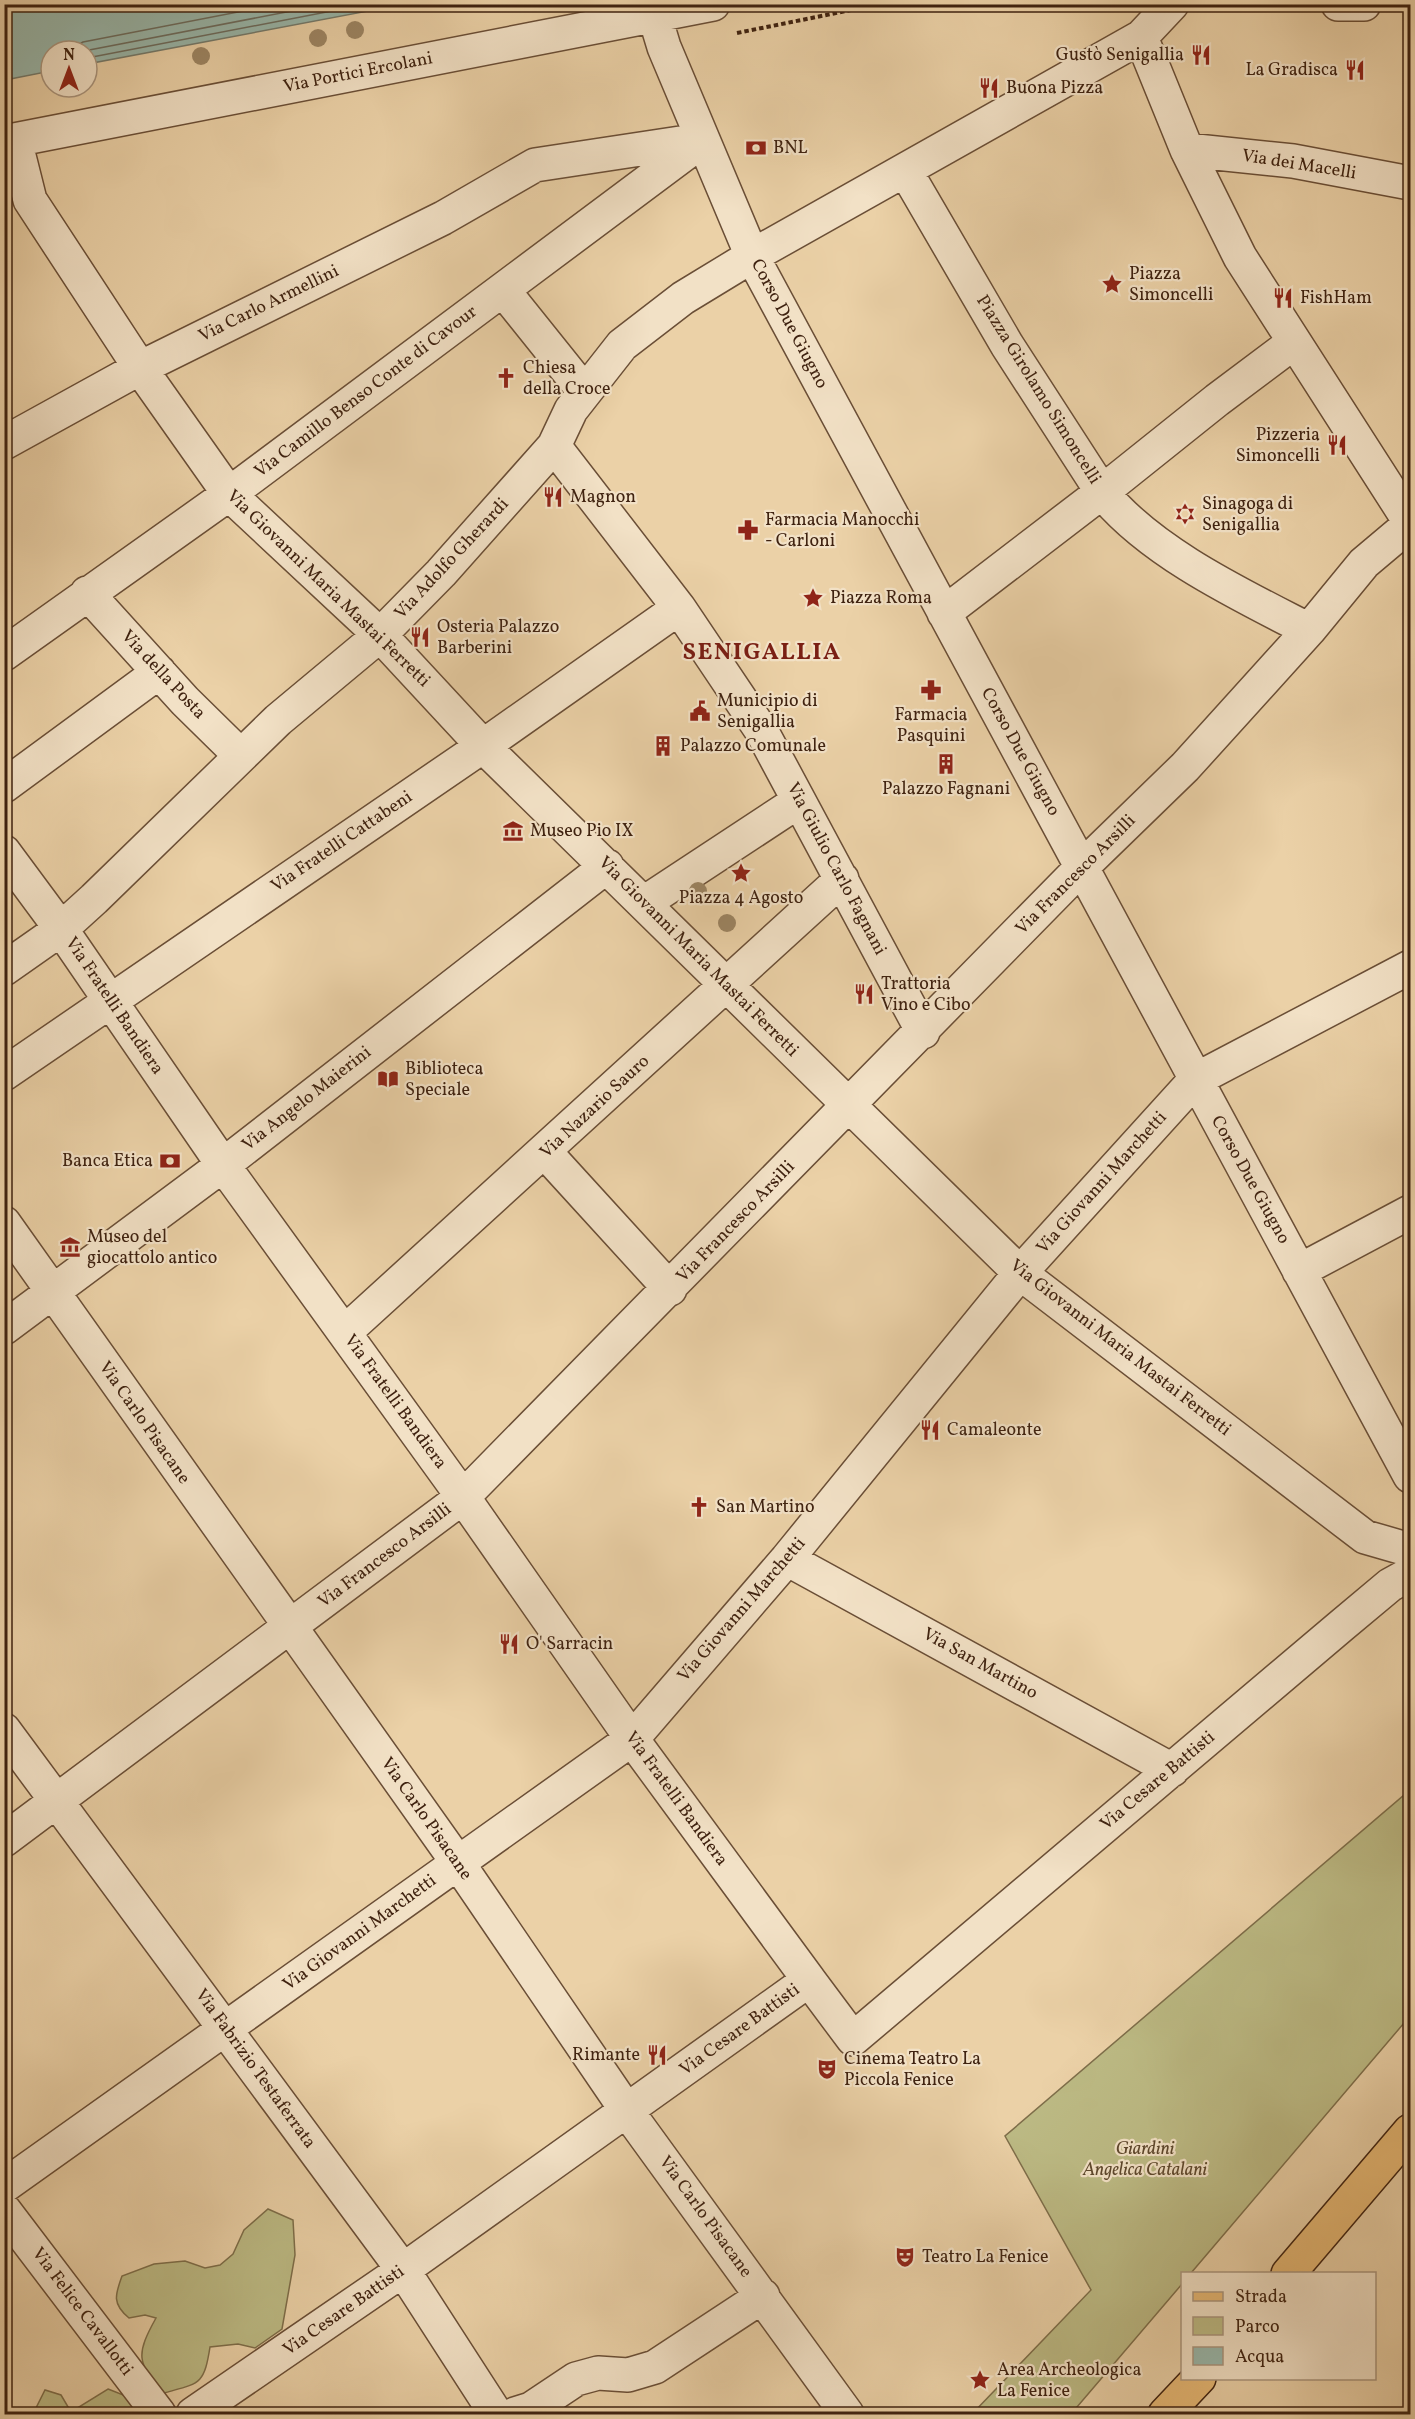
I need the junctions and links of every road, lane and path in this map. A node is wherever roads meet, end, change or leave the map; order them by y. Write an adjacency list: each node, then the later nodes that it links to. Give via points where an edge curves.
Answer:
1 (713, 4): 6 (street, Via Portici Ercolani)
2 (881, 4): 7 (path)
3 (1172, 4): 8 (street)
4 (1338, 4): 5 (street)
5 (1364, 4)
6 (652, 10): 9 (street, Corso Due Giugno); 10 (street, Via Portici Ercolani)
7 (725, 35)
8 (1141, 37): 11 (street); 12 (street)
9 (703, 140): 14 (street, Corso Due Giugno); 15 (street, Via Camillo Benso Conte di Cavour); 17 (street, Via Carlo Armellini, via 535,165 443,218)
10 (10, 141): 17 (street, Via Giovanni Maria Mastai Ferretti, via 30,200)
11 (1187, 150): 13 (street, Via dei Macelli, via 1293,161); 16 (street, via 1240,257)
12 (905, 170): 14 (street, Via Adolfo Gherardi); 21 (street, Piazza Girolamo Simoncelli, via 1007,345)
13 (1410, 183)
14 (752, 256): 18 (street, Via Adolfo Gherardi, via 683,298 622,345); 26 (street, Corso Due Giugno)
15 (503, 290): 18 (street); 22 (street, Via Camillo Benso Conte di Cavour)
16 (1293, 343): 21 (street, Piazza Girolamo Simoncelli); 23 (street)
17 (140, 368): 19 (street, Via Carlo Armellini); 22 (street, Via Giovanni Maria Mastai Ferretti)
18 (584, 391): 20 (street, Via Adolfo Gherardi)
19 (4, 443)
20 (554, 446): 25 (street, Via Giulio Carlo Fagnani); 28 (street, Via Adolfo Gherardi)
21 (1102, 492): 26 (street); 27 (street, via 1116,511 1199,572)
22 (229, 494): 24 (street, Via Camillo Benso Conte di Cavour); 28 (street, Via Giovanni Maria Mastai Ferretti)
23 (1407, 524): 27 (street, Via Francesco Arsilli, via 1364,563)
24 (87, 593): 29 (street, Via Camillo Benso Conte di Cavour); 30 (street, Via della Posta)
25 (679, 608): 31 (street, Via Fratelli Cattabeni); 34 (street, Via Giulio Carlo Fagnani, via 761,730)
26 (944, 613): 37 (street, Corso Due Giugno)
27 (1309, 630): 37 (street, Via Francesco Arsilli, via 1185,767)
28 (380, 635): 31 (street, Via Giovanni Maria Mastai Ferretti); 32 (street, Via Adolfo Gherardi)
29 (4, 654)
30 (159, 672): 32 (street, Via della Posta); 33 (street)
31 (483, 746): 36 (street, Via Giovanni Maria Mastai Ferretti); 44 (street, Via Fratelli Cattabeni)
32 (241, 756): 40 (street, Via Adolfo Gherardi)
33 (4, 786)
34 (799, 801): 38 (street, Via Giulio Carlo Fagnani); 39 (street)
35 (4, 852): 40 (street, Via Fratelli Bandiera)
36 (607, 866): 39 (street, Via Giovanni Maria Mastai Ferretti); 50 (street, Via Angelo Maierini)
37 (1083, 866): 45 (street, Via Francesco Arsilli); 47 (street, Corso Due Giugno)
38 (842, 879): 43 (street, Via Nazario Sauro); 45 (street, Via Giulio Carlo Fagnani)
39 (644, 903): 43 (street, Via Giovanni Maria Mastai Ferretti)
40 (61, 929): 41 (street, Via Adolfo Gherardi); 44 (street, Via Fratelli Bandiera)
41 (4, 969)
42 (1409, 970): 47 (street, Via Giovanni Marchetti)
43 (727, 986): 48 (street, Via Giovanni Maria Mastai Ferretti); 49 (street, Via Nazario Sauro)
44 (110, 1000): 46 (street, Via Fratelli Cattabeni); 50 (street, Via Fratelli Bandiera)
45 (923, 1032): 48 (street, Via Francesco Arsilli)
46 (4, 1074)
47 (1195, 1080): 53 (street, Corso Due Giugno); 54 (street, Via Giovanni Marchetti)
48 (848, 1107): 54 (street, Via Giovanni Maria Mastai Ferretti); 55 (street, Via Francesco Arsilli)
49 (545, 1152): 55 (street); 58 (street, Via Nazario Sauro)
50 (223, 1165): 56 (street, Via Angelo Maierini); 58 (street, Via Fratelli Bandiera)
51 (1410, 1212): 53 (street)
52 (4, 1223): 56 (street, Via Carlo Pisacane)
53 (1299, 1271): 59 (street, Corso Due Giugno)
54 (1020, 1273): 61 (street, Via Giovanni Maria Mastai Ferretti, via 1365,1537); 62 (street, Via Giovanni Marchetti)
55 (670, 1289): 60 (street, Via Francesco Arsilli)
56 (53, 1292): 57 (street, Via Angelo Maierini); 64 (street, Via Carlo Pisacane)
57 (4, 1328)
58 (345, 1332): 60 (street, Via Fratelli Bandiera)
59 (1410, 1476)
60 (463, 1497): 64 (street, Via Francesco Arsilli); 66 (street, Via Fratelli Bandiera)
61 (1410, 1550)
62 (787, 1558): 66 (street, Via Giovanni Marchetti); 67 (street, Via San Martino)
63 (1410, 1574): 67 (street, Via Cesare Battisti, via 1390,1585)
64 (289, 1629): 68 (street, Via Francesco Arsilli); 70 (street, Via Carlo Pisacane)
65 (4, 1730): 68 (street, Via Fabrizio Testaferrata)
66 (632, 1739): 70 (street, Via Giovanni Marchetti); 71 (street, Via Fratelli Bandiera)
67 (1173, 1770): 71 (street, Via Cesare Battisti, via 853,2039)
68 (58, 1802): 69 (street, Via Francesco Arsilli); 72 (street, Via Fabrizio Testaferrata)
69 (4, 1840)
70 (458, 1863): 72 (street, Via Giovanni Marchetti); 73 (street, Via Carlo Pisacane)
71 (809, 1980): 73 (street, Via Cesare Battisti)
72 (226, 2030): 75 (street, Via Giovanni Marchetti); 77 (street, Via Fabrizio Testaferrata)
73 (627, 2111): 77 (street, Via Cesare Battisti); 79 (street, Via Carlo Pisacane)
74 (1410, 2131): 78 (main road)
75 (4, 2186)
76 (4, 2210): 81 (street, Via Felice Cavallotti)
77 (403, 2270): 82 (street, Via Cesare Battisti); 83 (street, Via Fabrizio Testaferrata)
78 (1290, 2272)
79 (763, 2296): 84 (street, via 655,2367 628,2375 598,2373 576,2379); 85 (street, Via Carlo Pisacane)
80 (1198, 2380): 86 (main road)
81 (159, 2415)
82 (193, 2415)
83 (496, 2415)
84 (515, 2415)
85 (847, 2415)
86 (1166, 2415)

